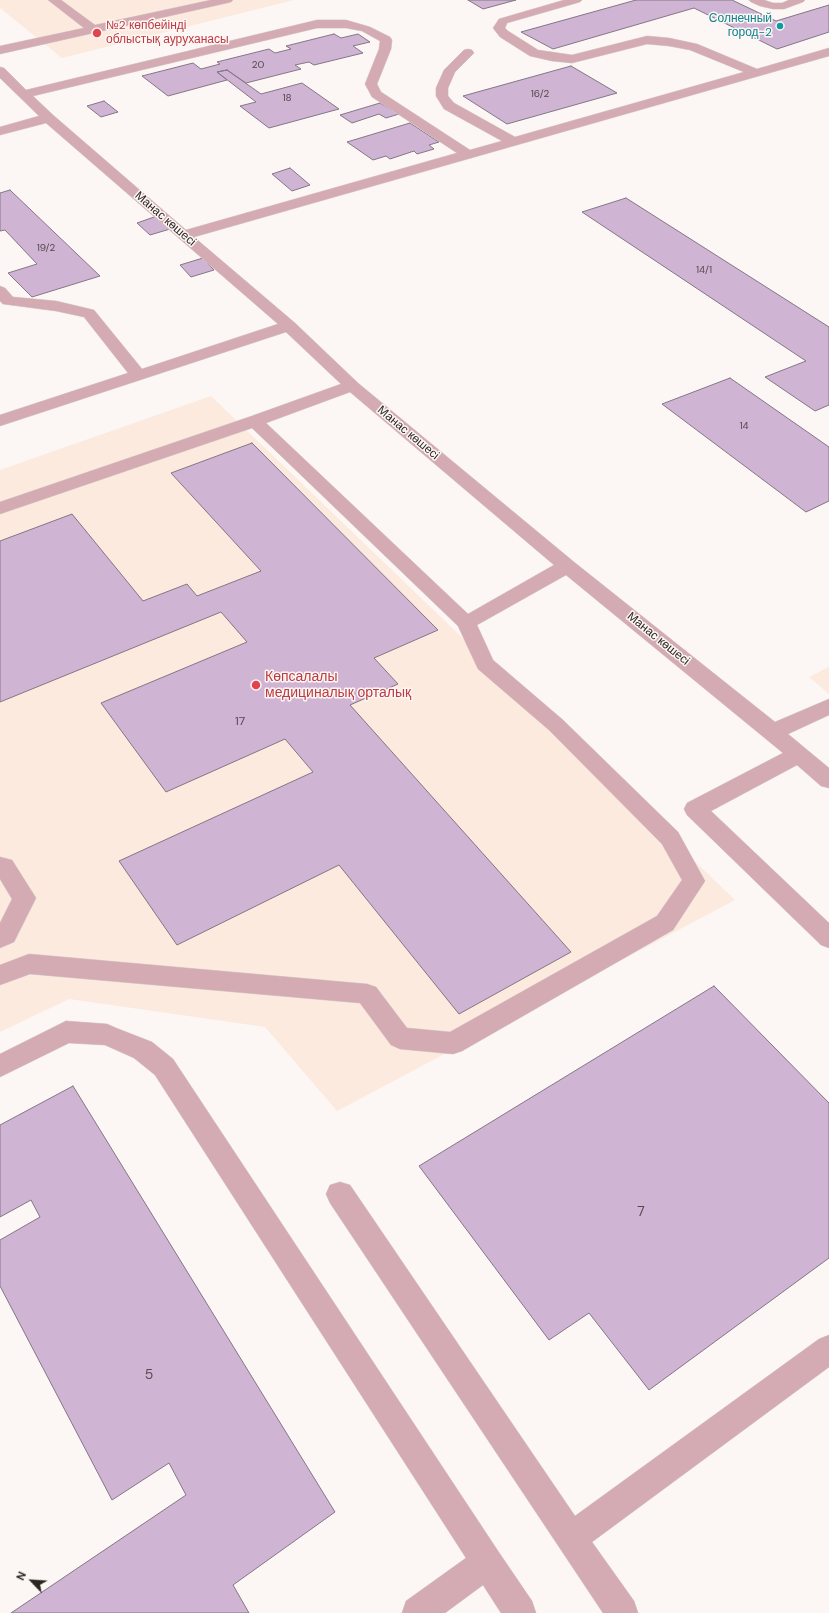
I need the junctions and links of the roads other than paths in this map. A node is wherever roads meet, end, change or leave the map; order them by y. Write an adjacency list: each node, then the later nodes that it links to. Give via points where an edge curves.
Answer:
1 (54, 0): 7 (street)
2 (227, 0): 7 (street)
3 (576, 0): 6 (street)
4 (755, 0): 5 (street, via 774,6 784,6)
5 (799, 0)
6 (558, 2): 12 (street, via 503,21 498,28 534,52 552,57 572,59 647,40 692,47)
7 (94, 30): 8 (street)
8 (0, 50)
9 (829, 52): 12 (street)
10 (468, 53): 16 (street, via 450,70 442,88 442,96 449,106)
11 (0, 71): 13 (street, Манас көшесі)
12 (757, 73): 16 (street)
13 (25, 94): 14 (street, Манас көшесі); 17 (street, via 317,24 346,24 366,29 386,40 371,84 376,94)
14 (48, 118): 15 (street); 18 (street, Манас көшесі)
15 (0, 131)
16 (514, 142): 17 (street)
17 (469, 155): 18 (street)
18 (185, 235): 20 (street, Манас көшесі)
19 (0, 291): 21 (street, via 8,301 56,306 89,313)
20 (289, 326): 21 (street); 22 (street, Манас көшесі)
21 (138, 375): 23 (street)
22 (352, 386): 24 (street); 26 (street, Манас көшесі)
23 (0, 421)
24 (255, 421): 25 (street); 27 (street)
25 (0, 508)
26 (567, 566): 27 (street); 29 (street, Манас көшесі)
27 (466, 623): 35 (street, via 485,664 556,725 670,838 694,880 665,923 453,1044 400,1038 367,994)
28 (829, 706): 29 (street)
29 (773, 732): 30 (street, Манас көшесі)
30 (799, 754): 31 (street, Манас көшесі); 34 (street, via 695,809)
31 (829, 780)
32 (0, 866): 33 (street, via 4,866 24,898)
33 (3, 937): 35 (street)
34 (829, 938)
35 (29, 964): 36 (street)
36 (0, 975)
37 (0, 1066): 41 (street, via 66,1032 107,1035 143,1050 164,1068)
38 (340, 1194): 40 (street)
39 (829, 1349): 40 (street)
40 (571, 1538): 44 (street)
41 (487, 1562): 42 (street); 43 (street)
42 (418, 1613)
43 (520, 1613)
44 (622, 1613)

